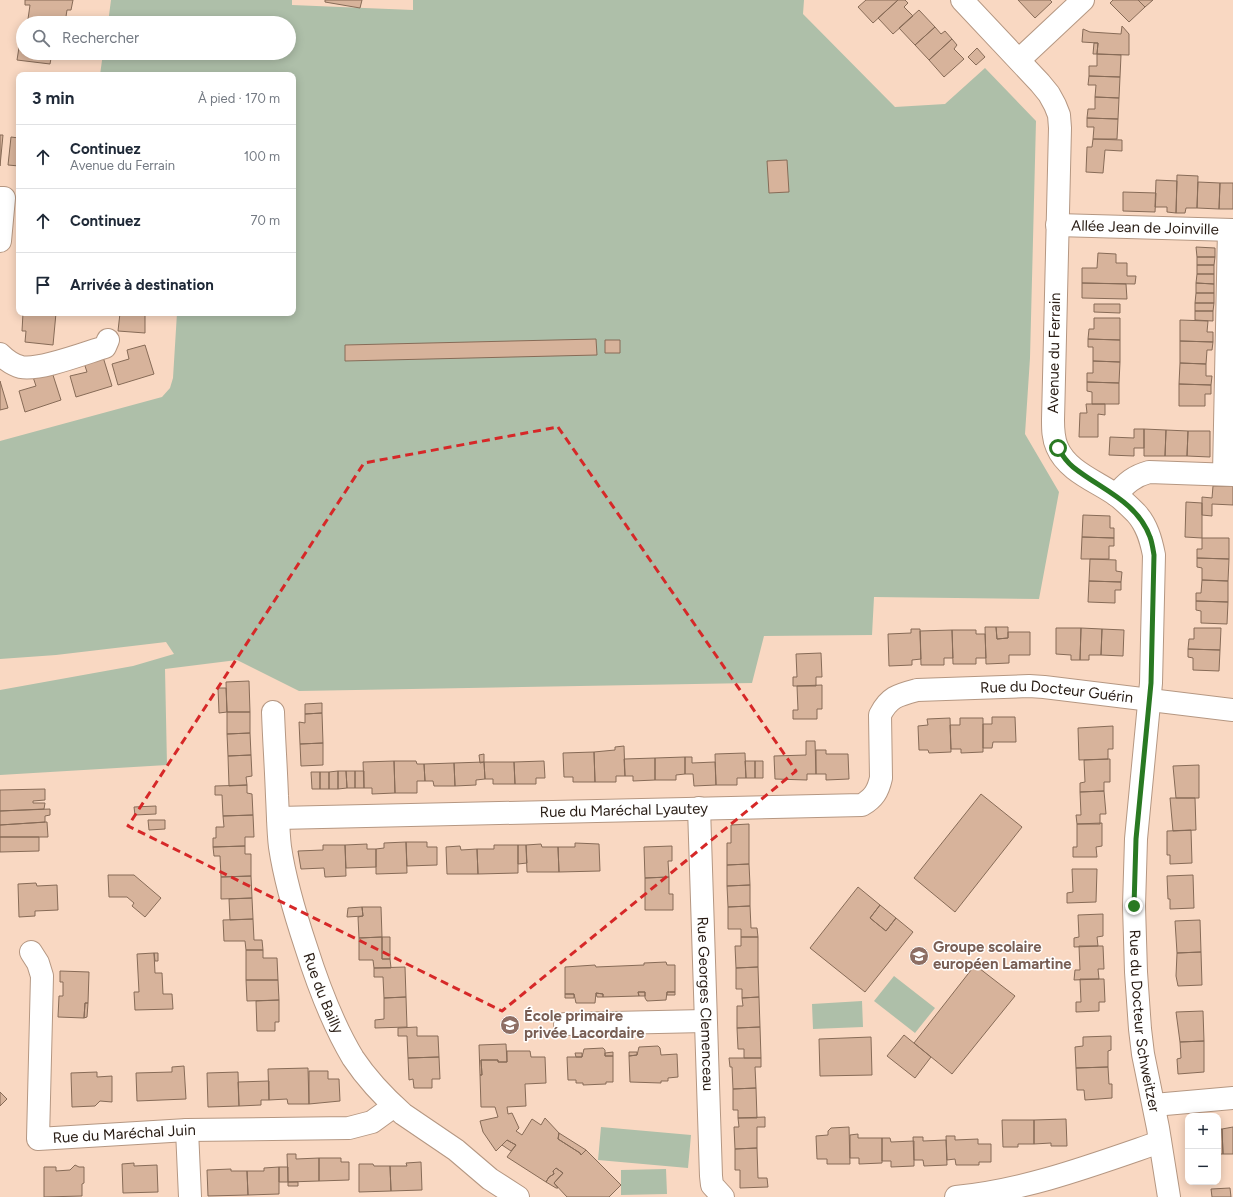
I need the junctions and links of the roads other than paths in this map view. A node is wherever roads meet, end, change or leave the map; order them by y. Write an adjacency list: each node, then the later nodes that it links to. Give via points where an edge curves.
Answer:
1 (962, 0): 3 (street, Avenue du Ferrain)
2 (1082, 0): 3 (street)
3 (1019, 60): 5 (street, Avenue du Ferrain, via 1049,94 1059,115)
4 (0, 198): 7 (street, via 4,198)
5 (1057, 224): 6 (street, Allée Jean de Joinville); 11 (street, Avenue du Ferrain, via 1054,436 1058,448 1073,467)
6 (1231, 230): 10 (street)
7 (0, 241)
8 (108, 340): 9 (street, via 105,347 36,368 18,367)
9 (0, 354)
10 (1229, 475): 11 (street, via 1149,472 1132,479)
11 (1116, 495): 12 (street, Avenue du Ferrain, via 1144,524 1154,555)
12 (1150, 700): 13 (street, Rue du Docteur Guérin, via 1029,686 917,690 891,699); 14 (street, Rue du Docteur Guérin); 22 (street, Rue du Docteur Schweitzer, via 1136,839 1134,906 1140,1029)
13 (884, 707): 16 (street, Rue du Maréchal Lyautey, via 880,715 879,788 869,801 862,805)
14 (1233, 710)
15 (273, 712): 17 (street, Rue du Bailly)
16 (699, 808): 17 (street, Rue du Maréchal Lyautey); 19 (street, Rue Georges Clemenceau)
17 (278, 818): 23 (street, Rue du Bailly, via 281,853 293,906 308,956 328,1008 353,1057 374,1086)
18 (31, 952): 24 (street, Rue du Maréchal Juin, via 42,976 38,1140)
19 (706, 1021): 20 (street); 28 (street, Rue Georges Clemenceau, via 711,1176 712,1185)
20 (565, 1024)
21 (1233, 1098): 22 (street)
22 (1154, 1105): 25 (street, Rue du Docteur Schweitzer)
23 (394, 1106): 24 (street, Rue du Maréchal Juin, via 372,1122 349,1128); 27 (street, Rue du Bailly, via 464,1156 490,1179)
24 (187, 1130): 26 (street)
25 (1160, 1142): 29 (street, via 1049,1179 998,1192); 30 (street, Rue du Docteur Schweitzer)
26 (190, 1197)
27 (518, 1197)
28 (723, 1197)
29 (956, 1197)
30 (1169, 1197)

